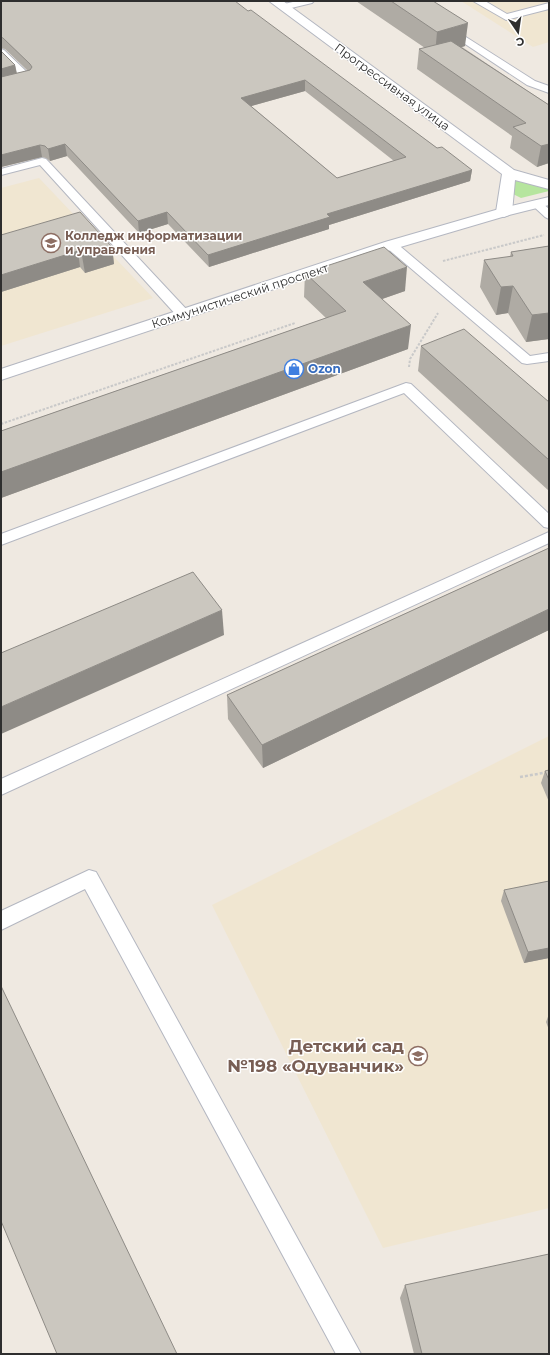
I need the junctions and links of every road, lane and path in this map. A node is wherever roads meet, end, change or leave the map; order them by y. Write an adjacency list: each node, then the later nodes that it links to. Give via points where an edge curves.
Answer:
1 (309, 1): 3 (lane)
2 (478, 1): 4 (lane, via 506,17)
3 (279, 4): 10 (street, Прогрессивная улица)
4 (549, 6)
5 (439, 23): 8 (lane, via 531,83)
6 (1, 52): 7 (lane, via 27,78)
7 (1, 85)
8 (549, 90)
9 (1, 172): 19 (lane, via 42,161)
10 (509, 173): 11 (street, Прогрессивная улица); 13 (street)
11 (549, 185)
12 (543, 202): 13 (street, Коммунистический проспект); 14 (lane)
13 (504, 212): 16 (street, Коммунистический проспект)
14 (549, 215)
15 (549, 234): 17 (path)
16 (391, 245): 17 (lane); 19 (street, Коммунистический проспект)
17 (419, 268): 18 (lane)
18 (450, 295): 21 (lane, via 527,360); 23 (path, via 410,359)
19 (183, 314): 22 (street, Коммунистический проспект)
20 (295, 323): 24 (path)
21 (549, 357)
22 (1, 375)
23 (406, 387): 25 (lane); 27 (lane)
24 (1, 424)
25 (549, 523)
26 (549, 537): 30 (lane)
27 (1, 540)
28 (549, 772): 29 (path)
29 (520, 777)
30 (1, 787)
31 (1, 921): 32 (lane, via 89,878)
32 (349, 1354)

